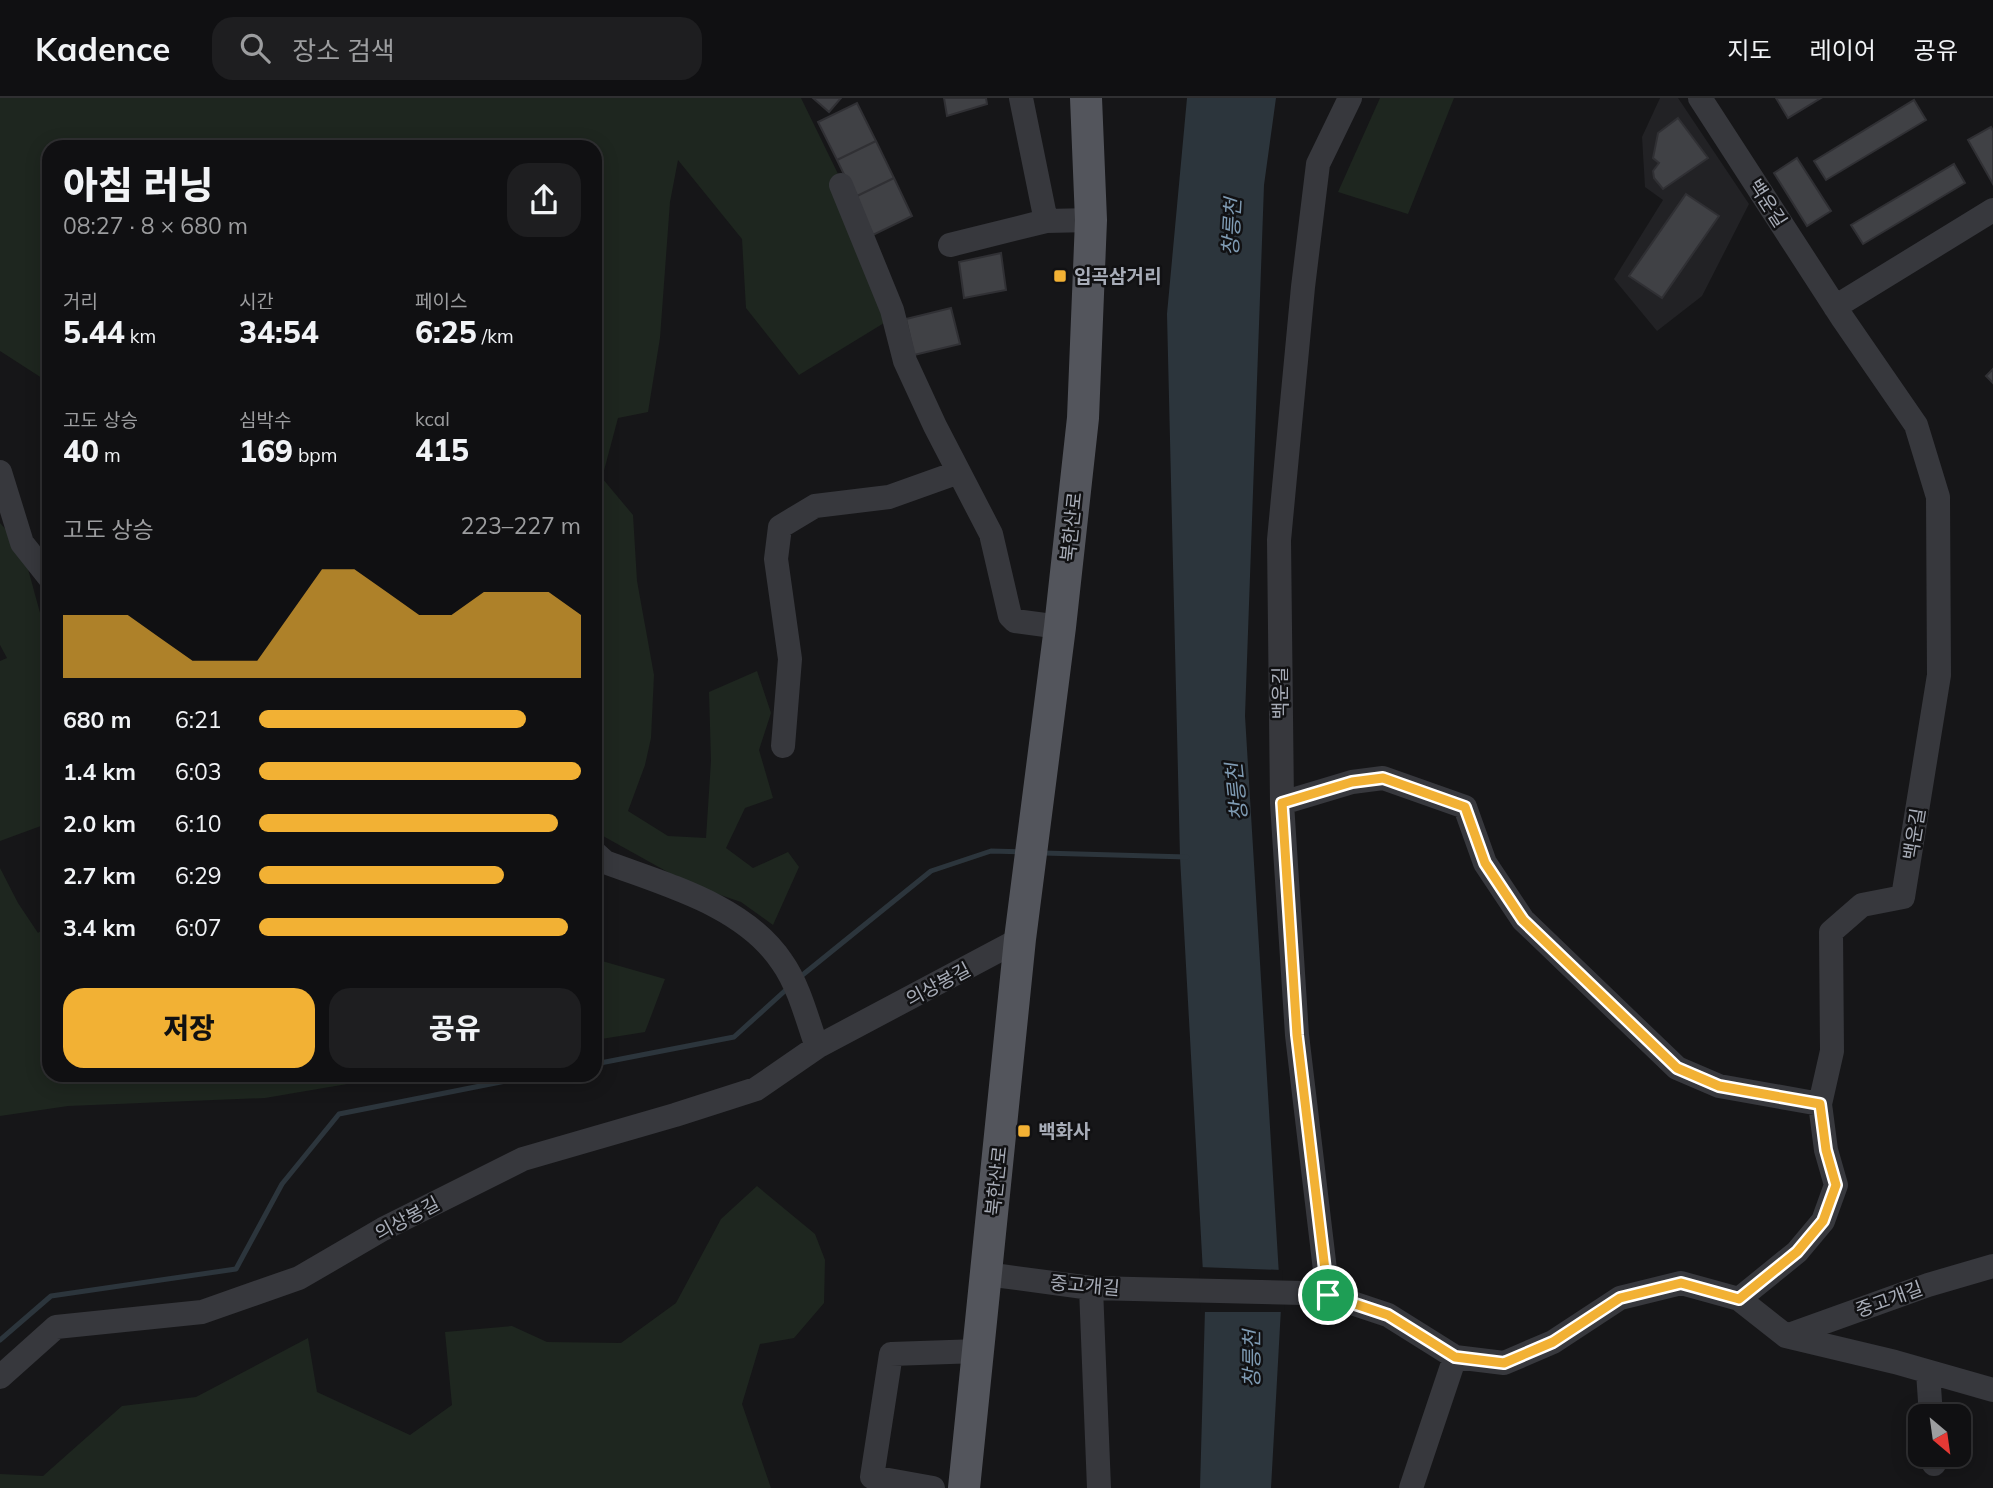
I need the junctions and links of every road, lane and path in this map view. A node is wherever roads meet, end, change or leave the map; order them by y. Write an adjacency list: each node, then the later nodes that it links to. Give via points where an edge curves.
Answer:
1 (1021, 98): 8 (street)
2 (1086, 98): 7 (main road, 북한산로)
3 (1350, 98): 16 (street, 백운길, via 1318,164 1301,300 1279,540)
4 (1700, 98): 10 (street, 백운길)
5 (841, 185): 12 (street, via 892,310 905,361)
6 (1993, 210): 10 (street)
7 (1091, 220): 8 (street); 14 (main road, 북한산로, via 1083,418)
8 (1046, 221): 9 (street)
9 (950, 245)
10 (1835, 307): 20 (street, 백운길, via 1916,425 1938,497 1939,675 1903,897 1862,905 1831,932 1832,1051)
11 (0, 472): 13 (street, via 22,543)
12 (959, 472): 14 (street, via 992,534 1010,616 1015,621); 15 (street, via 889,496 815,506 780,527 776,559 790,659)
13 (42, 568)
14 (1060, 627): 18 (main road, 북한산로)
15 (783, 746)
16 (1282, 803): 20 (street, via 1352,782 1383,778 1465,807 1485,863 1523,920 1677,1068 1719,1086); 24 (street, 백운길, via 1297,1035)
17 (602, 859): 19 (street, via 710,901 762,937 783,963)
18 (1020, 939): 19 (street, 의상봉길); 22 (main road, 북한산로)
19 (817, 1047): 30 (street, 의상봉길, via 756,1089 523,1159 383,1229 299,1278 202,1312 55,1327)
20 (1820, 1104): 25 (street, 백운길, via 1836,1185 1823,1221 1797,1252)
21 (1993, 1266): 26 (street, 중고개길)
22 (986, 1274): 23 (street, 중고개길); 27 (main road, 북한산로)
23 (1091, 1288): 24 (street, 중고개길); 35 (street)
24 (1328, 1295): 28 (street, via 1388,1315)
25 (1739, 1299): 26 (street); 28 (street, via 1681,1283 1620,1298 1553,1342 1504,1363)
26 (1786, 1336): 29 (street)
27 (979, 1351): 33 (street, via 891,1354 872,1477); 34 (main road, 북한산로)
28 (1455, 1357): 36 (street)
29 (1928, 1371): 31 (street); 32 (street)
30 (0, 1377)
31 (1993, 1390)
32 (1930, 1404)
33 (933, 1488)
34 (964, 1488)
35 (1099, 1488)
36 (1411, 1488)

